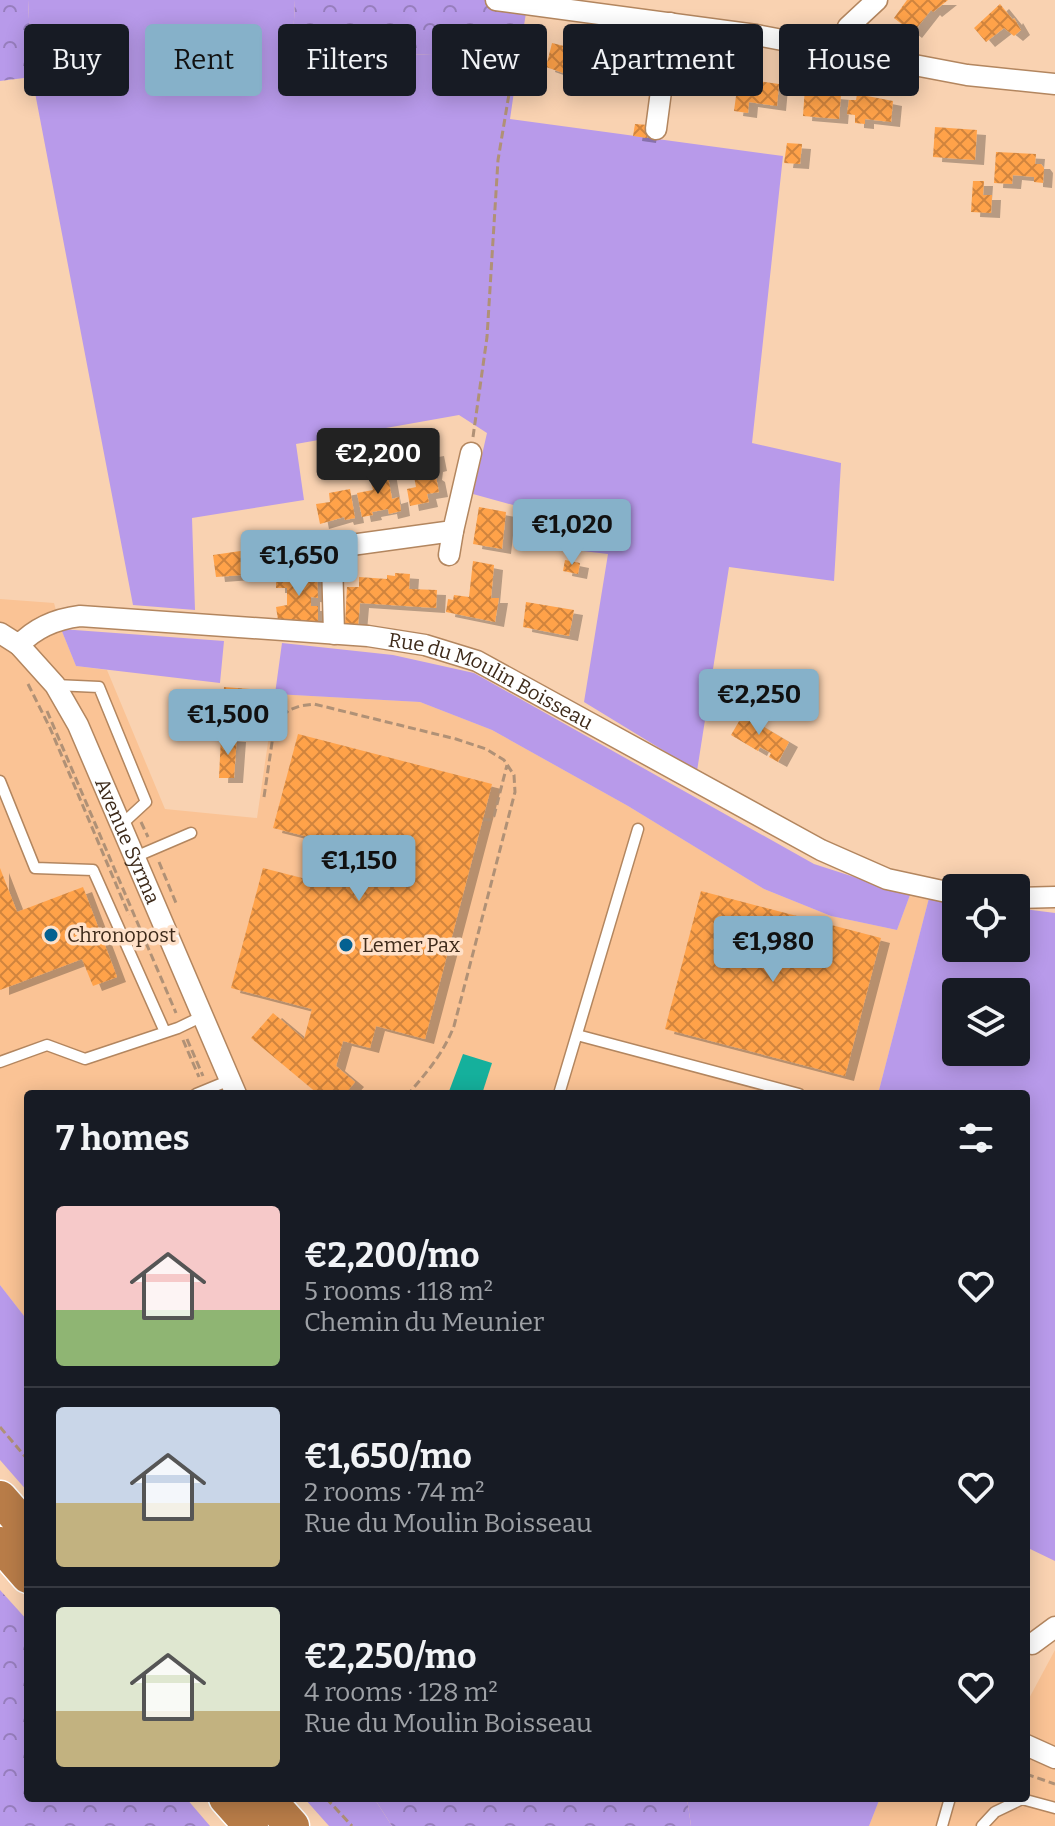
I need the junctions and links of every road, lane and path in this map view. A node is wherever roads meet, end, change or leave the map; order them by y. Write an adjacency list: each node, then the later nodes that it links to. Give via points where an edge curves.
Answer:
1 (496, 0): 3 (street)
2 (877, 0): 5 (street)
3 (531, 2): 4 (street); 10 (path, via 519,34 498,160 487,337)
4 (670, 23): 6 (street); 9 (street)
5 (851, 24)
6 (779, 40)
7 (919, 66): 8 (street)
8 (1055, 84)
9 (656, 129)
10 (471, 453): 11 (street)
11 (453, 531): 12 (street); 14 (street, via 344,546 332,559)
12 (449, 555)
13 (0, 633): 15 (street)
14 (334, 634): 15 (street, Rue du Moulin Boisseau, via 80,616 61,618); 26 (street, Rue du Moulin Boisseau, via 425,645 477,661 821,850 887,879)
15 (19, 645): 17 (street, Avenue Syrma)
16 (26, 675): 30 (path, Avenue Syrma, via 53,724)
17 (55, 685): 22 (street, Avenue Syrma); 22 (lane, via 99,687 146,802)
18 (507, 765): 20 (path, via 486,749 456,739 314,704 289,710 274,729); 21 (path, via 494,816); 36 (path, via 515,792 454,1026 436,1062)
19 (0, 781): 31 (lane, via 35,868 93,870)
20 (264, 797)
21 (483, 819)
22 (121, 825): 25 (street, Avenue Syrma)
23 (638, 829): 32 (lane)
24 (191, 833): 25 (lane)
25 (135, 857): 29 (street, Avenue Syrma)
26 (942, 891)
27 (1055, 897): 28 (street)
28 (1030, 898)
29 (203, 1016): 30 (lane); 34 (street, Avenue Syrma)
30 (182, 1026): 31 (lane); 35 (path, Avenue Syrma)
31 (165, 1032): 33 (lane, via 85,1059 47,1045)
32 (577, 1035): 37 (lane); 38 (lane)
33 (0, 1062)
34 (233, 1087): 35 (lane)
35 (209, 1089)
36 (412, 1090)
37 (560, 1090)
38 (784, 1090)
39 (0, 1427): 40 (path)
40 (24, 1455)
41 (0, 1498): 42 (highway)
42 (24, 1525)
43 (0, 1544): 44 (highway)
44 (24, 1571)
45 (1055, 1627): 46 (street)
46 (1030, 1644)
47 (1030, 1747): 48 (street)
48 (1055, 1758)
49 (1030, 1775): 50 (path)
50 (1055, 1784)
51 (1030, 1801): 57 (lane)
52 (230, 1802): 58 (highway)
53 (271, 1802): 59 (highway)
54 (330, 1802): 60 (path)
55 (949, 1802): 61 (lane)
56 (1016, 1802): 62 (lane)
57 (1055, 1808)
58 (251, 1826)
59 (292, 1826)
60 (352, 1826)
61 (942, 1826)
62 (982, 1826)

